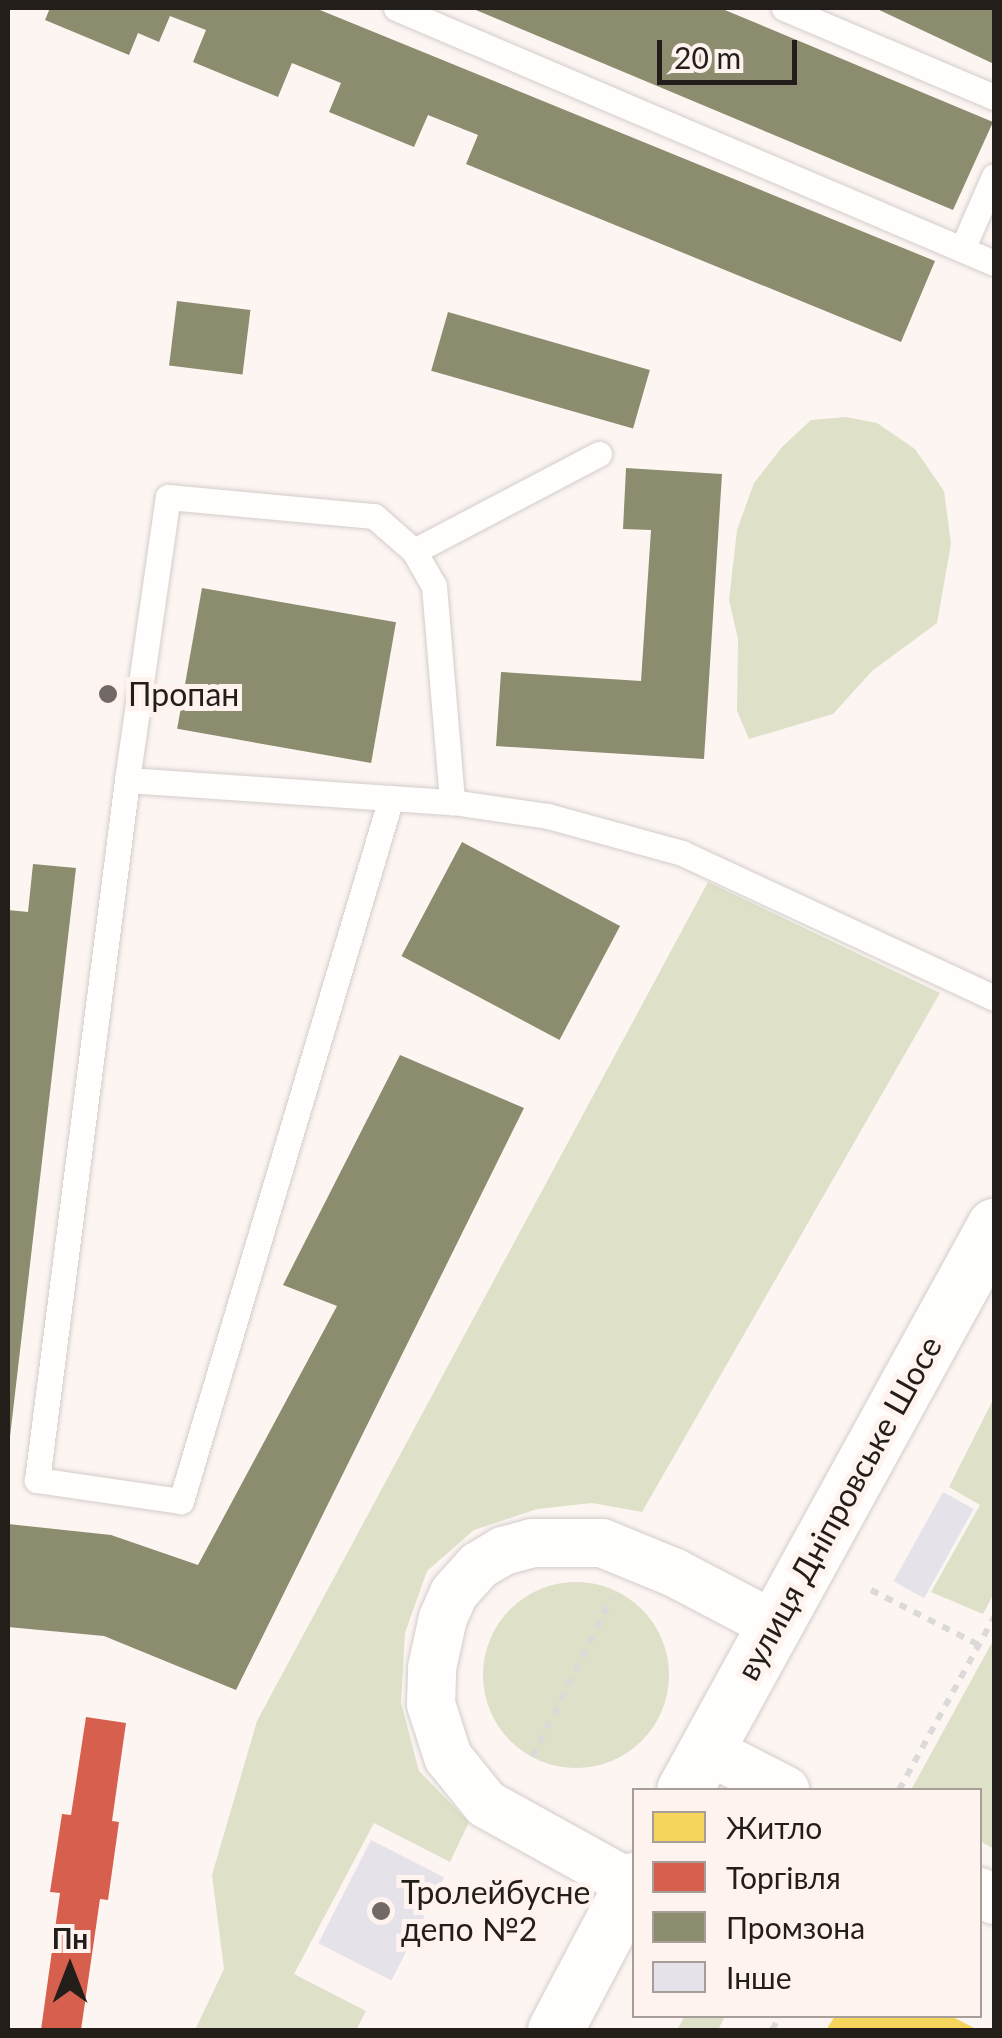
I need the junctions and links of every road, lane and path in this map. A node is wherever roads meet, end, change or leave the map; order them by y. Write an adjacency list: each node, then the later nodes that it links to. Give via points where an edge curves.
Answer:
1 (396, 8): 5 (lane)
2 (784, 8): 3 (lane)
3 (994, 97)
4 (994, 176): 5 (lane)
5 (963, 248): 6 (lane)
6 (994, 263)
7 (599, 454): 8 (lane)
8 (414, 551): 9 (lane, via 374,516 168,497); 11 (lane, via 434,586)
9 (127, 780): 10 (lane); 10 (lane, via 37,1480 181,1501)
10 (392, 798): 11 (lane)
11 (452, 802): 12 (lane, via 548,816 682,853)
12 (994, 998)
13 (994, 1226): 17 (main road, вулиця Дніпровське Шосе)
14 (871, 1590): 18 (path)
15 (615, 1591): 19 (path)
16 (994, 1616): 18 (path)
17 (774, 1625): 20 (main road, вулиця Дніпровське Шосе); 23 (street, via 602,1543 532,1543 503,1551 454,1593 432,1668 432,1704 448,1757 486,1804)
18 (979, 1644): 22 (path)
19 (532, 1757)
20 (696, 1770): 21 (street)
21 (776, 1788)
22 (900, 1788)
23 (632, 1881)
24 (632, 1884): 25 (main road)
25 (555, 2030)

